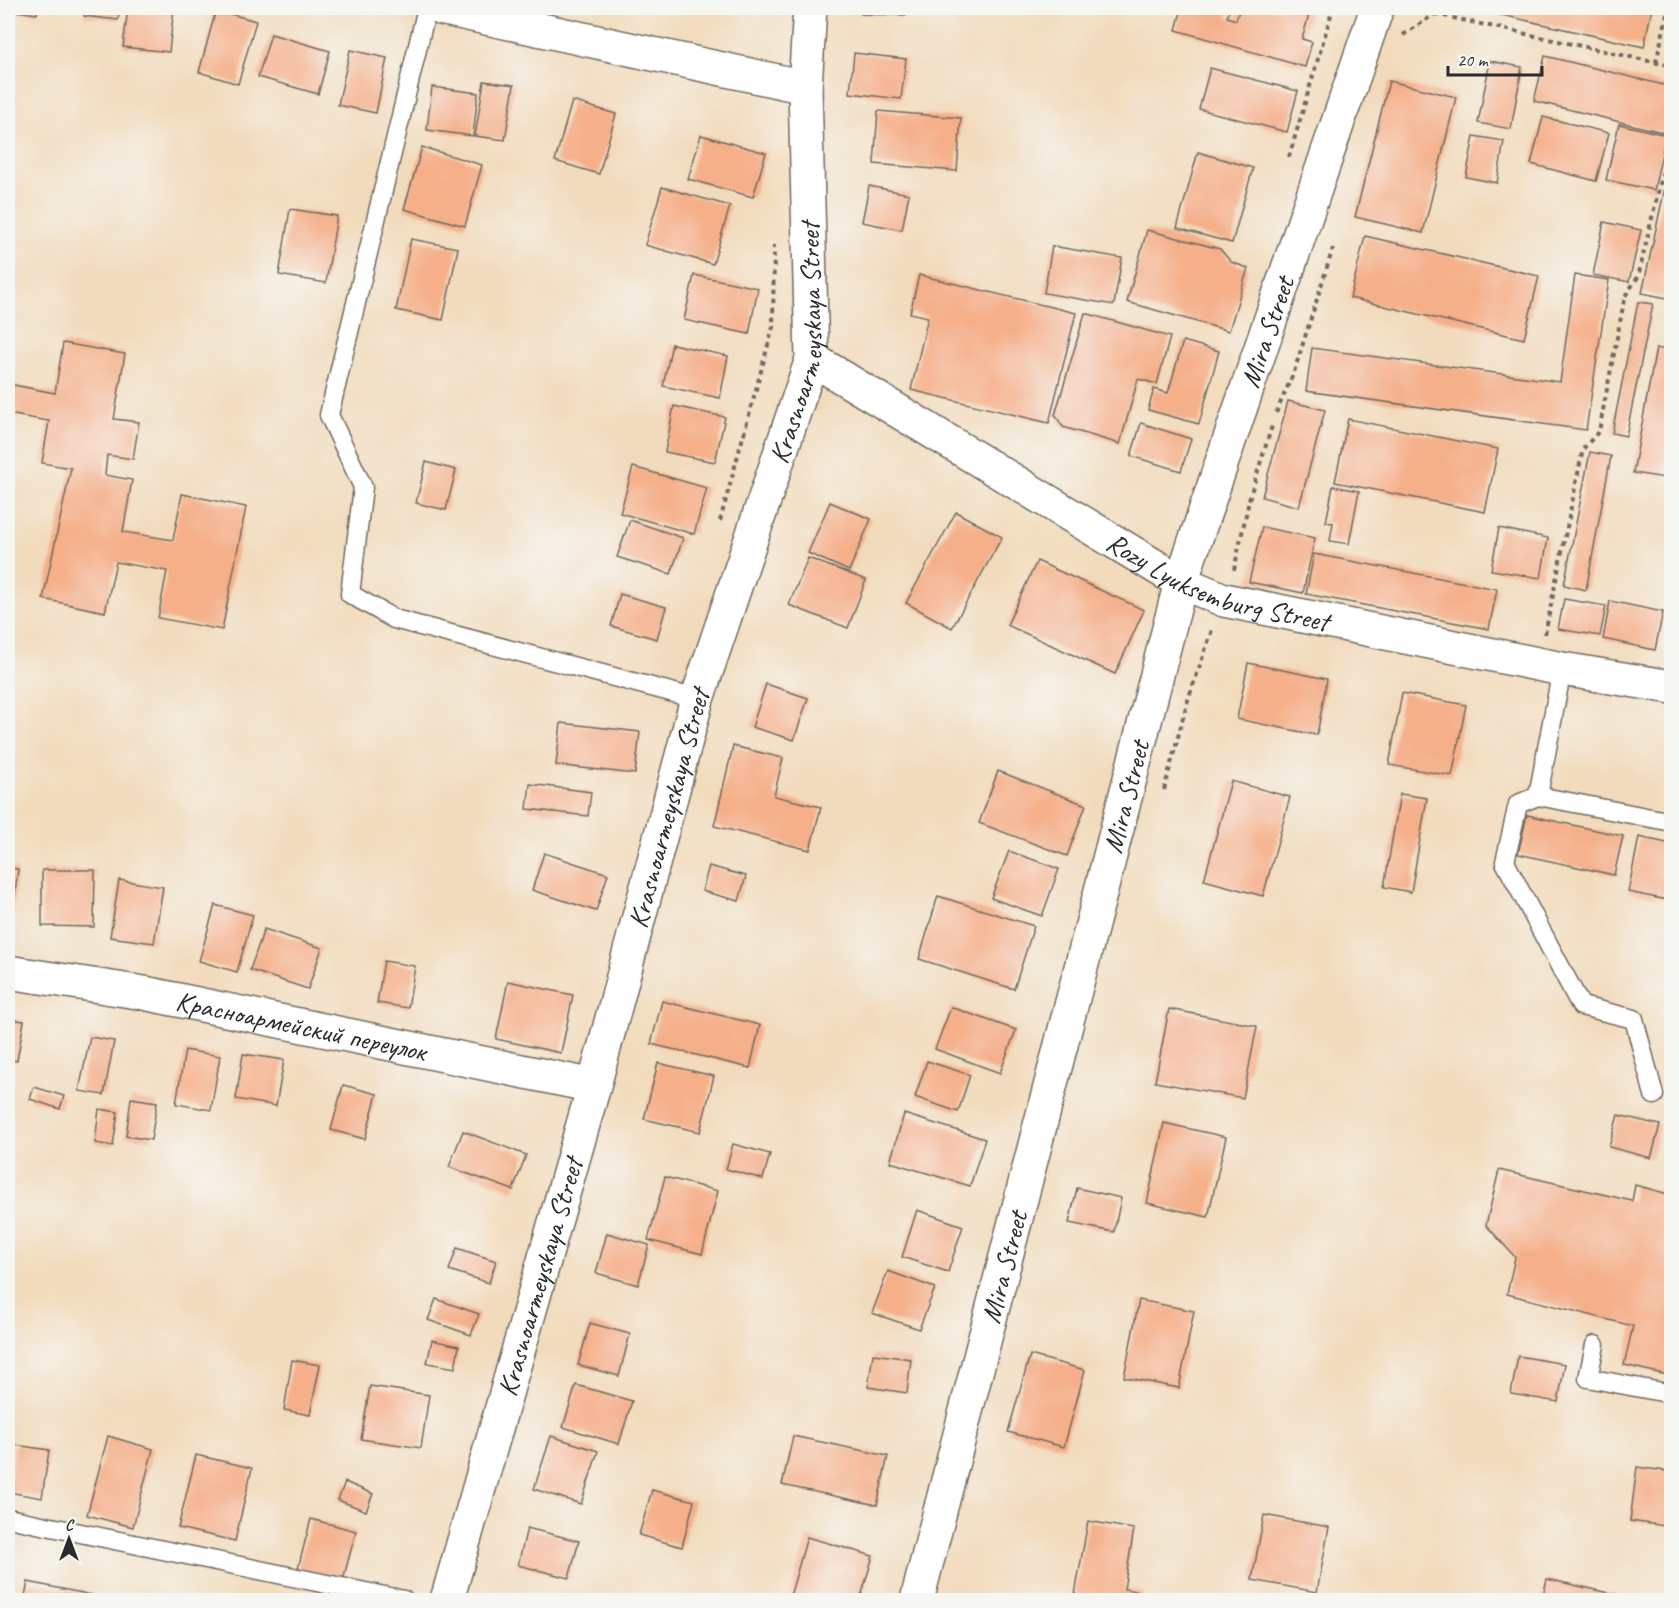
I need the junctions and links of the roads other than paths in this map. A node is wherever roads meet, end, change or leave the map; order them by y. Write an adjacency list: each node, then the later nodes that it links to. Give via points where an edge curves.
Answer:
1 (427, 8): 10 (lane, via 329,415 363,487 350,594 394,619)
2 (440, 8): 5 (street)
3 (810, 8): 5 (street, Krasnoarmeyskaya Street)
4 (1377, 8): 7 (street, Mira Street)
5 (805, 87): 6 (street, Krasnoarmeyskaya Street)
6 (812, 359): 7 (street, Rozy Lyuksemburg Street); 10 (street, Krasnoarmeyskaya Street)
7 (1181, 582): 8 (street, Rozy Lyuksemburg Street, via 1224,600); 21 (street, Mira Street)
8 (1562, 669): 9 (street, Rozy Lyuksemburg Street); 11 (lane)
9 (1671, 687)
10 (697, 699): 14 (street, Krasnoarmeyskaya Street)
11 (1538, 796): 12 (lane); 15 (lane, via 1518,804 1505,862 1581,1006 1634,1019)
12 (1671, 822)
13 (8, 972): 14 (street, Красноармейский переулок, via 144,993)
14 (594, 1086): 20 (street, Krasnoarmeyskaya Street)
15 (1654, 1095)
16 (1595, 1345): 17 (lane, via 1588,1378)
17 (1671, 1394)
18 (8, 1518): 19 (lane)
19 (404, 1600)
20 (447, 1600)
21 (917, 1600)

